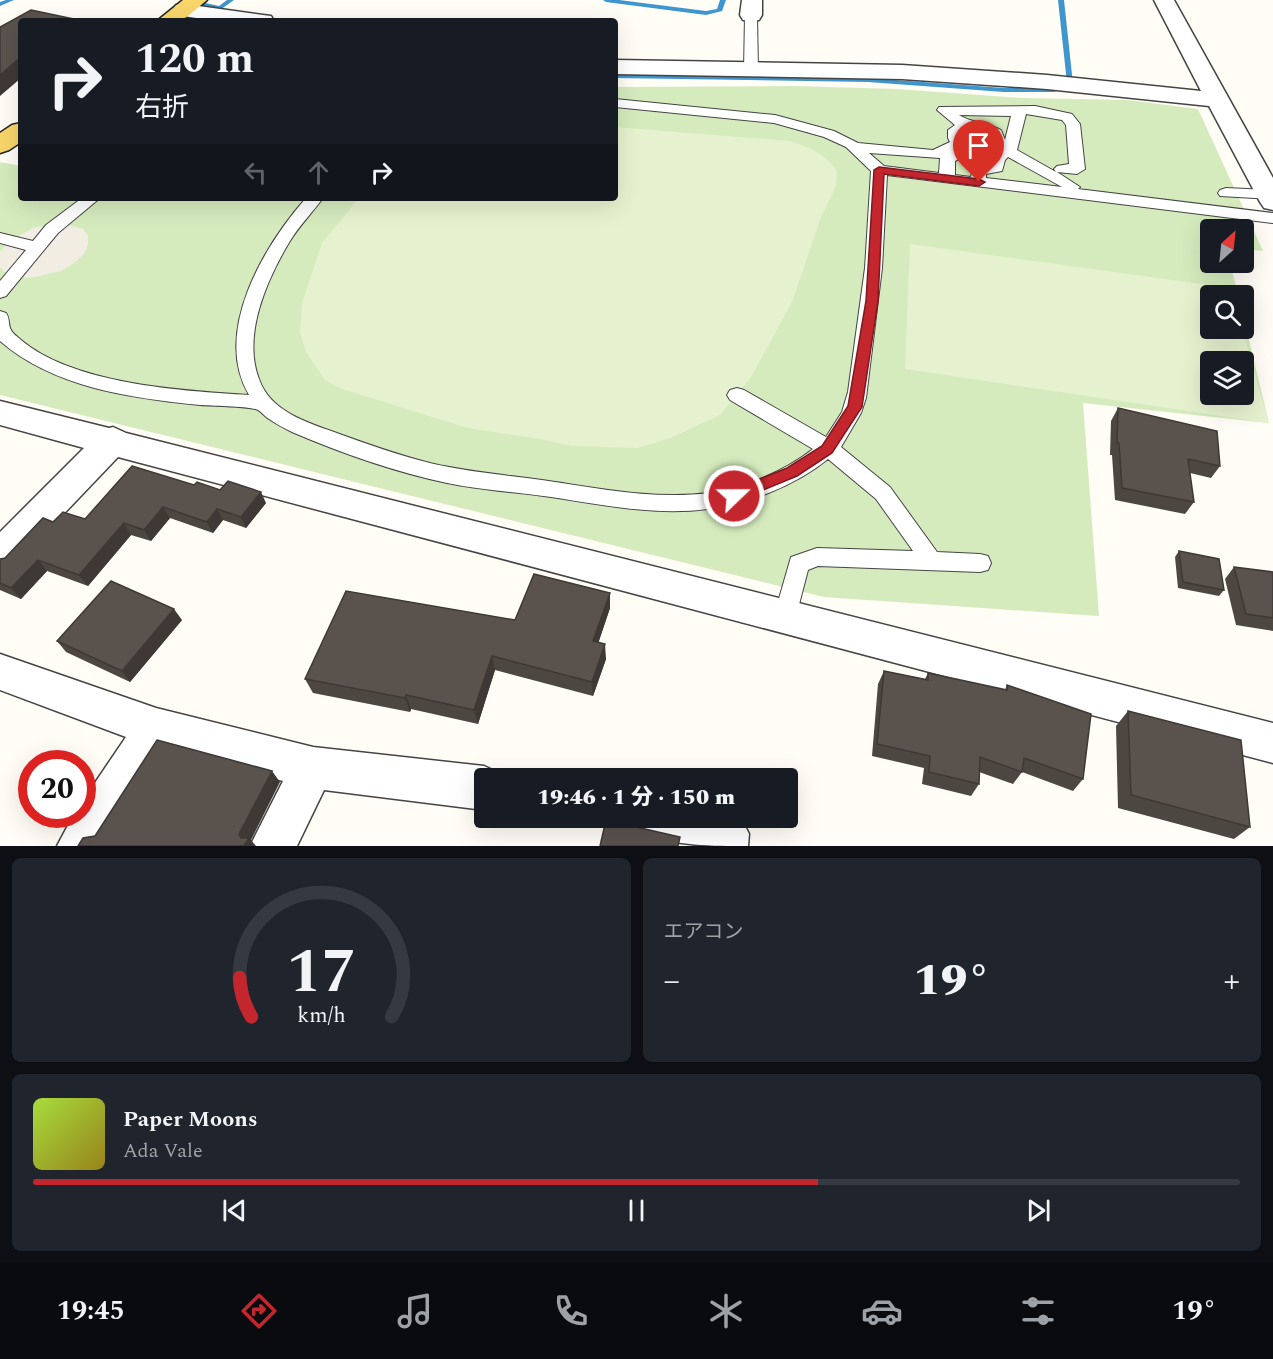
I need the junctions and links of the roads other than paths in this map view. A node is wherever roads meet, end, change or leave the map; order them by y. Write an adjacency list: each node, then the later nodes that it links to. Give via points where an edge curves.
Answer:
1 (1164, 0): 7 (street)
2 (751, 7): 6 (lane)
3 (183, 10): 4 (street)
4 (241, 18)
5 (618, 67): 6 (street)
6 (751, 70): 7 (street, via 902,72)
7 (1218, 100): 25 (street)
8 (618, 103): 14 (lane, via 775,119 829,134)
9 (1018, 112): 10 (lane, via 944,110); 15 (lane, via 1014,139); 17 (lane, via 1025,109 1070,118 1077,128 1077,169)
10 (964, 125): 12 (lane, via 954,134); 15 (lane, via 991,130 998,137)
11 (18, 132): 13 (main road)
12 (959, 142): 15 (lane); 16 (lane)
13 (0, 145)
14 (855, 147): 16 (lane); 18 (lane)
15 (1000, 151): 19 (lane, via 957,154 946,159); 20 (lane, via 997,168); 22 (lane)
16 (935, 155): 19 (lane, via 935,166)
17 (1062, 169)
18 (879, 170): 19 (lane); 34 (lane, via 872,301 855,407)
19 (947, 173): 20 (lane)
20 (979, 176): 22 (lane)
21 (1226, 193): 25 (lane)
22 (1086, 195): 25 (lane)
23 (88, 201): 27 (lane)
24 (312, 201): 31 (lane, via 286,232 257,288 248,316 245,361 252,385)
25 (1272, 205)
26 (0, 238): 27 (lane)
27 (36, 247): 28 (lane)
28 (0, 292)
29 (0, 317): 31 (lane, via 2,333 24,354 75,376 140,390)
30 (738, 395): 34 (lane)
31 (263, 403): 34 (lane, via 306,429 449,475 630,501 709,501 734,496 792,472)
32 (0, 413): 33 (street)
33 (113, 440): 35 (street); 38 (street)
34 (827, 449): 36 (lane, via 883,493)
35 (0, 556)
36 (932, 562): 37 (lane); 38 (lane, via 817,557 799,564)
37 (980, 563)
38 (785, 616): 41 (street)
39 (0, 672): 40 (street)
40 (156, 728): 42 (street); 45 (street)
41 (1273, 743)
42 (313, 768): 43 (street); 46 (street)
43 (474, 787)
44 (701, 828): 47 (street, via 727,834)
45 (80, 846)
46 (273, 846)
47 (725, 846)

